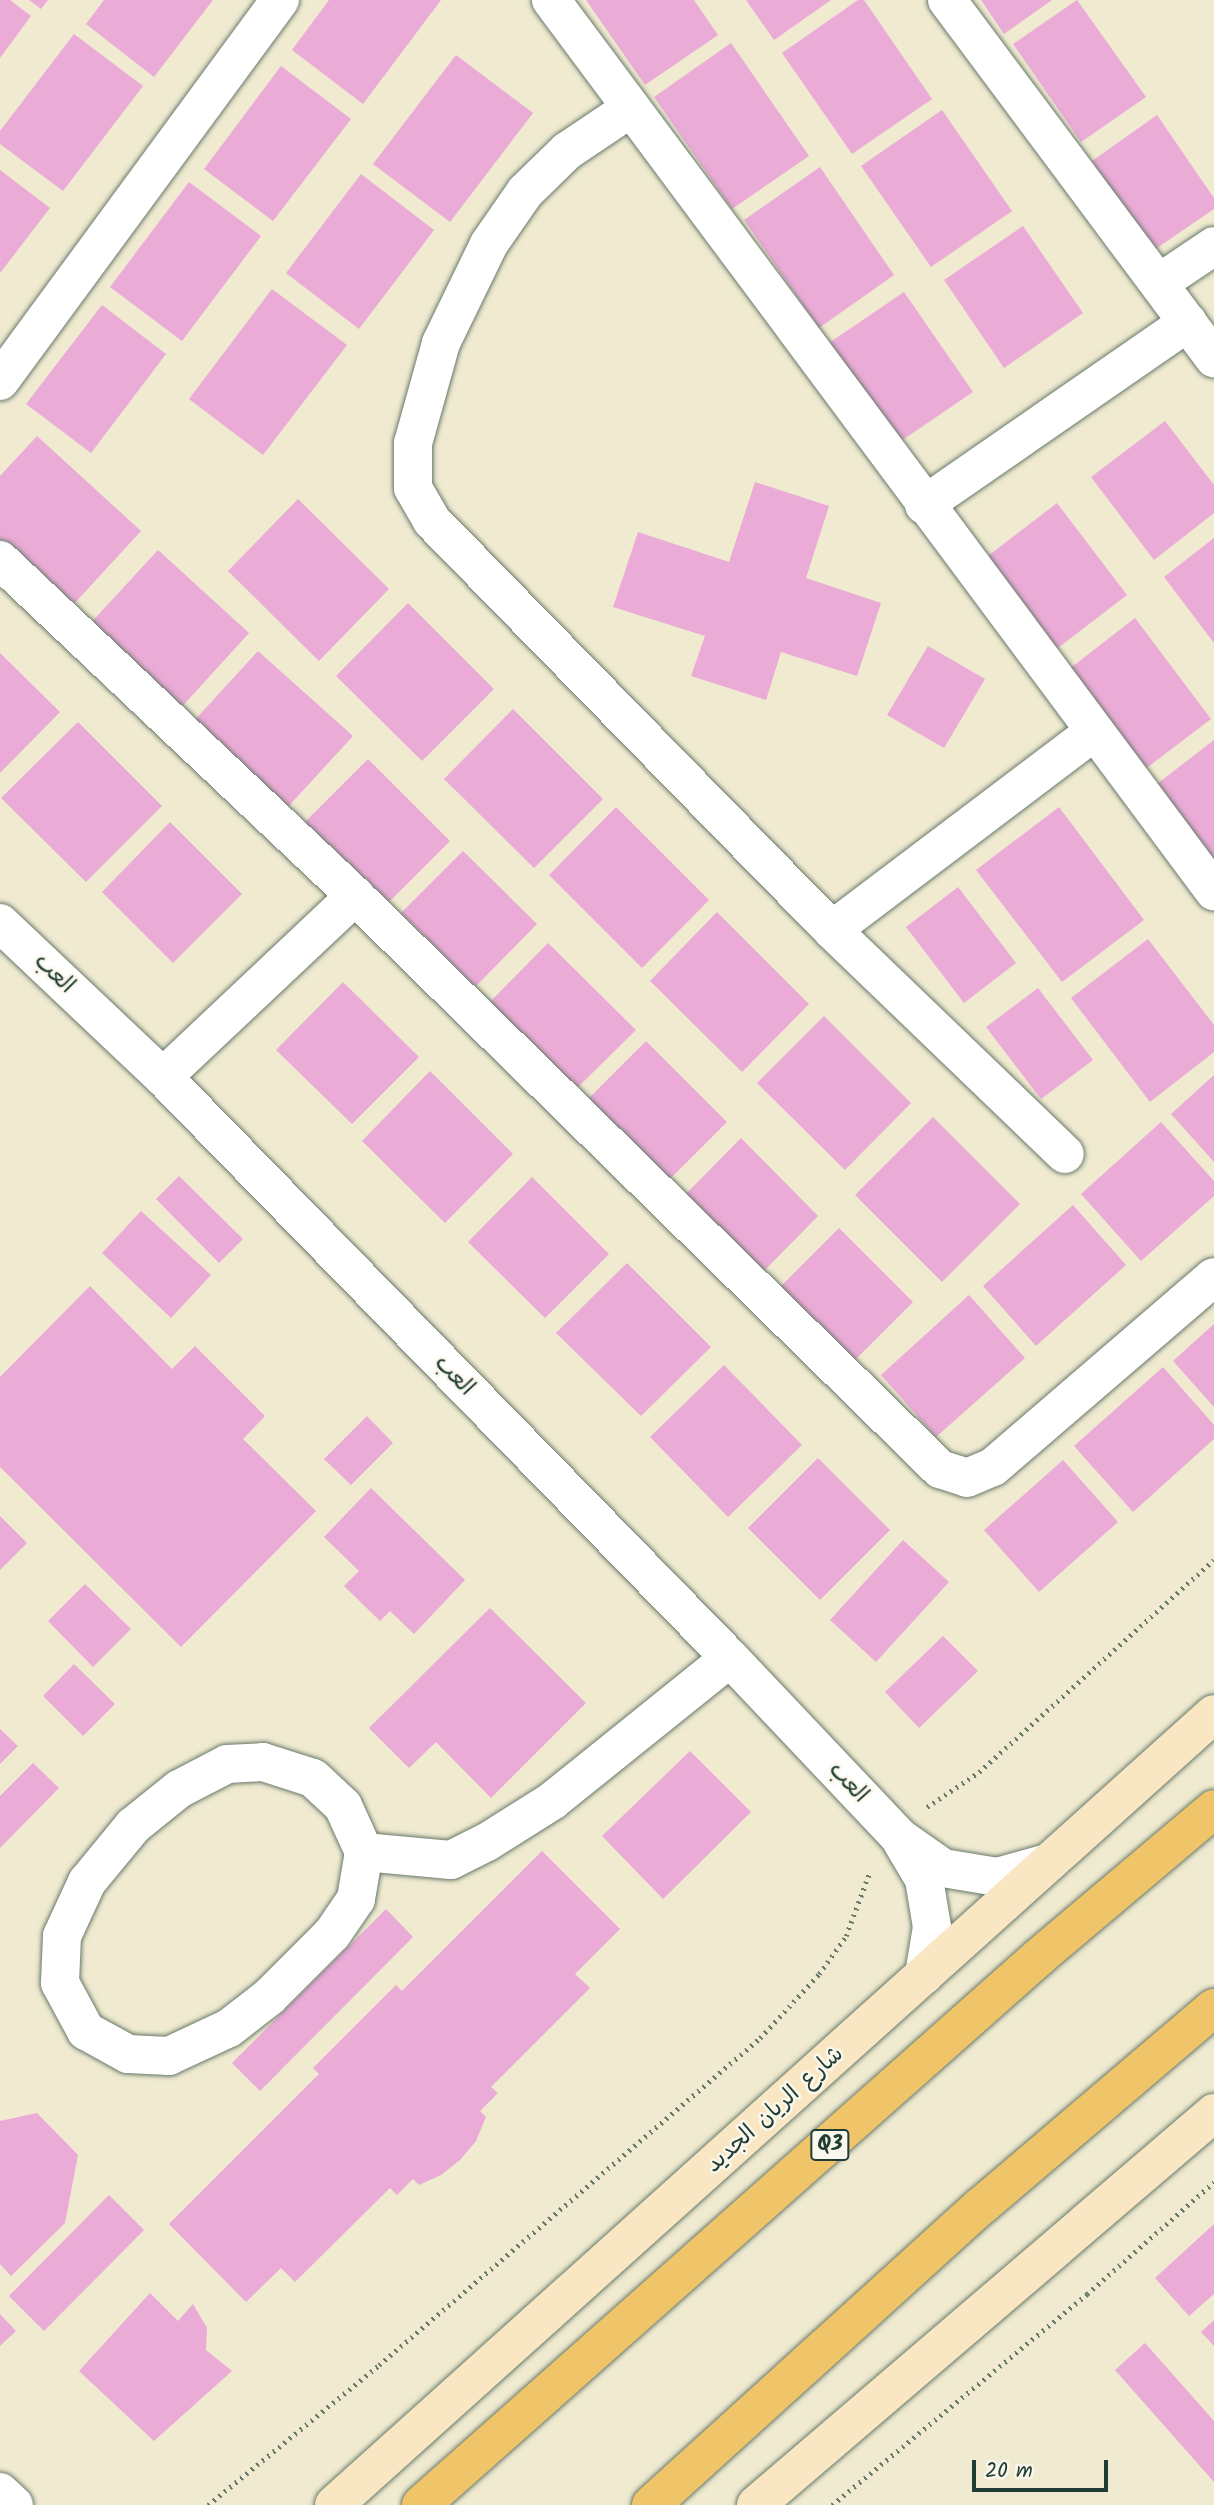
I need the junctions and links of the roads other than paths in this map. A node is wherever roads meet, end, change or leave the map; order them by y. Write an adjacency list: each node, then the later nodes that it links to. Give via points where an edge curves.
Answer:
1 (280, 0): 9 (street)
2 (551, 0): 4 (street)
3 (947, 0): 6 (street)
4 (631, 108): 10 (street); 16 (street, via 566,151 525,192 489,244 441,343 413,443 413,488 432,521)
5 (1214, 246): 6 (street)
6 (1159, 283): 7 (street)
7 (1188, 322): 8 (street); 10 (street)
8 (1214, 358)
9 (0, 381)
10 (924, 505): 12 (street)
11 (0, 560): 14 (street)
12 (1094, 732): 13 (street); 16 (street)
13 (1214, 891)
14 (355, 896): 17 (street); 19 (street, via 940,1469 967,1478 993,1467)
15 (0, 923): 17 (street, العب)
16 (832, 930): 18 (street)
17 (163, 1077): 20 (street, العب)
18 (1065, 1154)
19 (1214, 1277)
20 (730, 1658): 23 (street, العب); 24 (street, via 552,1801 487,1842 451,1860)
21 (1214, 1714): 25 (street, شارع الريان الجديد)
22 (1214, 1809): 32 (highway, Q3)
23 (899, 1837): 25 (street, العب, via 943,1868 997,1877); 26 (street, العب, via 924,1878 932,1927)
24 (364, 1852): 24 (street, via 343,1806 313,1778 263,1762 227,1764 179,1789 133,1826 87,1882 62,1936 60,1983 86,2031 128,2054 169,2056 229,2028 269,1997 332,1934 356,1899)
25 (1048, 1863): 26 (street, شارع الريان الجديد)
26 (923, 1975): 31 (street, شارع الريان الجديد)
27 (1214, 2008): 33 (highway, via 980,2207)
28 (1214, 2113): 34 (street)
29 (0, 2492): 30 (street)
30 (14, 2505)
31 (334, 2505)
32 (421, 2505)
33 (651, 2505)
34 (756, 2505)

